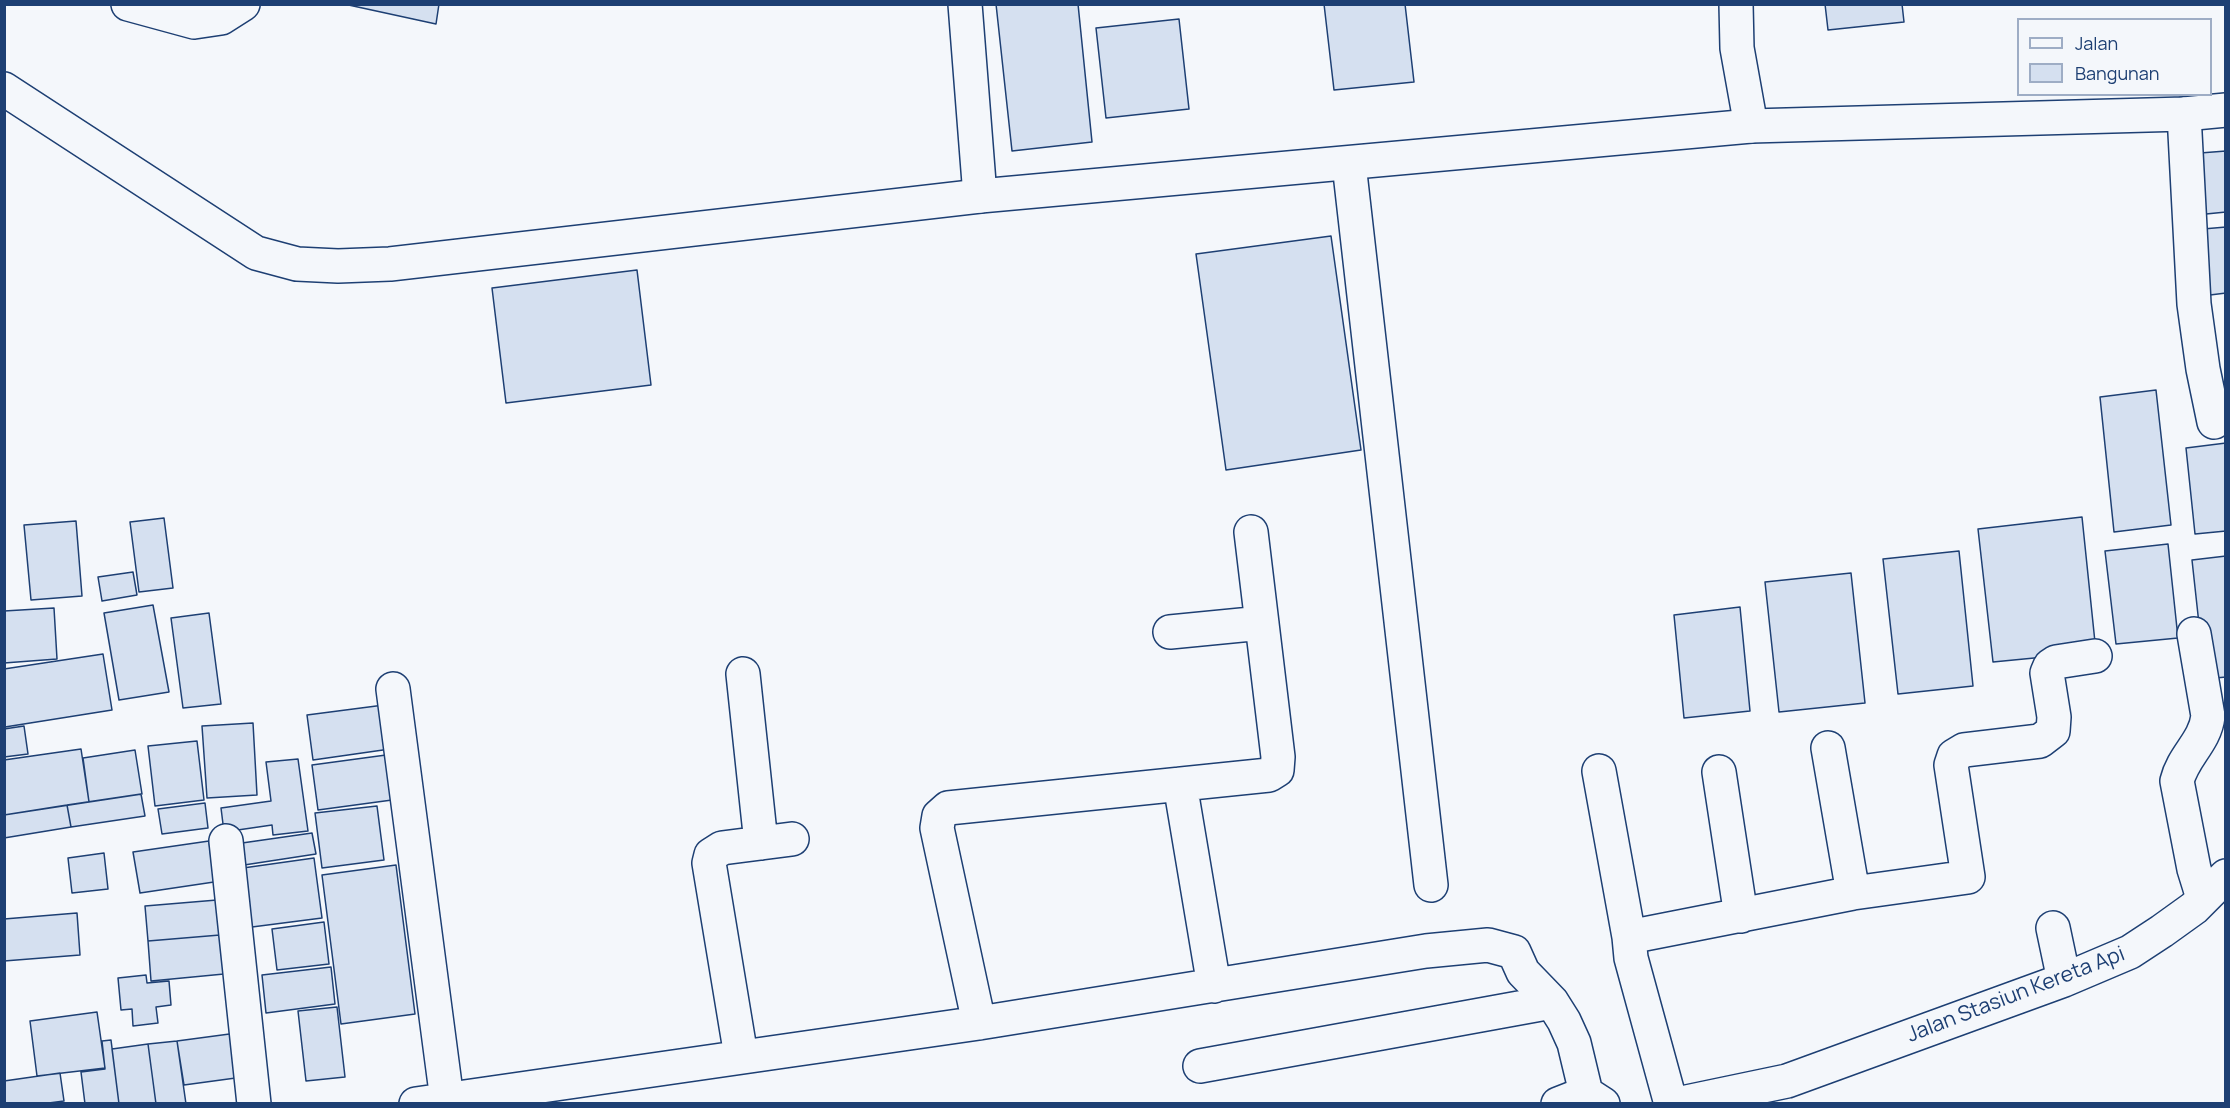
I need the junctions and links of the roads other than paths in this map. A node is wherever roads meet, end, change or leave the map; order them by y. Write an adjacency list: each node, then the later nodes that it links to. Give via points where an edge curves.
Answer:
1 (128, 4): 2 (street, via 195,22 221,18)
2 (243, 4)
3 (965, 4): 10 (street)
4 (1736, 4): 8 (street, via 1737,48)
5 (4, 89): 10 (street, via 256,253 297,264 390,264)
6 (2226, 110): 7 (street)
7 (2184, 114): 8 (street); 11 (street, via 2194,304)
8 (1751, 126): 9 (street)
9 (1349, 164): 10 (street); 24 (street)
10 (980, 196)
11 (2214, 422)
12 (1251, 532): 13 (street)
13 (1262, 623): 14 (street); 22 (street, via 1277,770 1269,775)
14 (1170, 632)
15 (2194, 634): 25 (street, via 2208,716 2206,728 2180,769 2178,781 2194,869)
16 (2095, 656): 26 (street, via 2050,666 2047,673 2053,731 2040,741 1964,750 1954,756 1951,765 1968,877)
17 (743, 674): 34 (street, via 777,841 722,848 711,855 709,863)
18 (393, 689): 38 (street)
19 (1828, 748): 26 (street)
20 (1599, 771): 29 (street)
21 (1719, 772): 27 (street)
22 (1180, 784): 31 (street); 33 (street, via 948,808 939,816 938,828)
23 (226, 841): 39 (street)
24 (1431, 885)
25 (2214, 887): 30 (street, Jalan Stasiun Kereta Api, via 2194,908 2130,952)
26 (1853, 893): 27 (street)
27 (1741, 916): 29 (street)
28 (2054, 928): 30 (street)
29 (1629, 937): 40 (street, via 1631,958)
30 (2064, 980): 36 (street, Jalan Stasiun Kereta Api)
31 (1214, 986): 32 (street, via 1426,951 1488,945 1514,952 1523,972); 33 (street)
32 (1552, 1002): 35 (street); 37 (street, via 1574,1043)
33 (979, 1023): 34 (street)
34 (741, 1056): 38 (street)
35 (1200, 1066)
36 (1789, 1092): 41 (street, Jalan Stasiun Kereta Api)
37 (1582, 1100)
38 (431, 1102)
39 (254, 1104)
40 (1671, 1104)
41 (1677, 1104)

